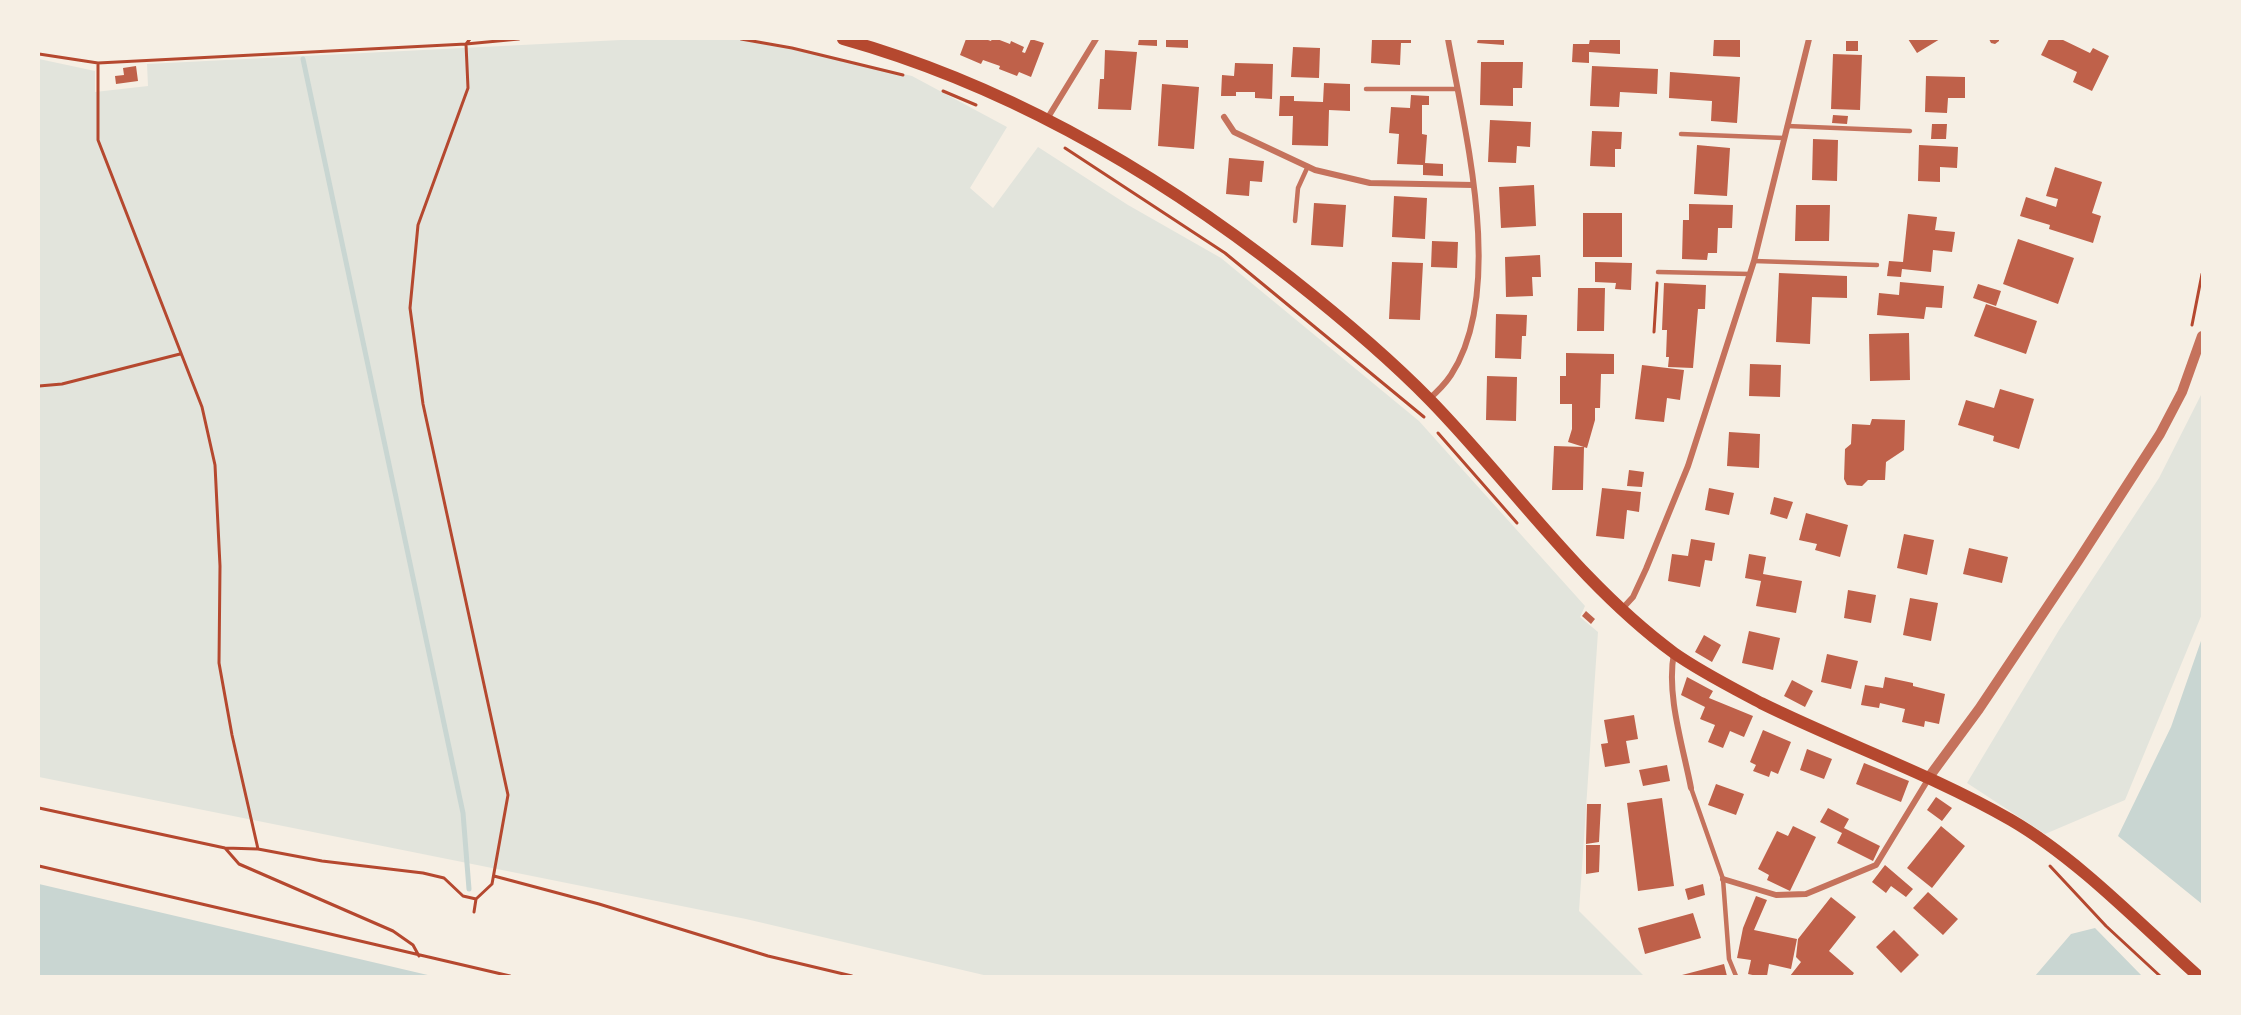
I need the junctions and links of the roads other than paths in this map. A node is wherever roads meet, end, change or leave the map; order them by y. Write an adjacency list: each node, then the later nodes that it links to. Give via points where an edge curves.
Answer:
1 (843, 39): 5 (main road)
2 (1096, 39): 9 (street)
3 (1448, 39): 7 (street)
4 (1809, 39): 10 (street)
5 (878, 44): 9 (main road)
6 (1366, 89): 7 (lane)
7 (1457, 89): 15 (street)
8 (1224, 117): 14 (street, via 1234,132)
9 (1047, 119): 22 (main road, via 1157,183 1239,239 1346,323)
10 (1787, 126): 11 (lane); 13 (street)
11 (1910, 131)
12 (1681, 134): 13 (lane)
13 (1784, 138): 17 (street)
14 (1308, 166): 15 (street, via 1370,183); 16 (lane, via 1298,188)
15 (1473, 185): 22 (street, via 1479,267 1473,319 1451,375)
16 (1294, 221)
17 (1754, 261): 18 (lane); 20 (street)
18 (1877, 265)
19 (1658, 272): 20 (lane)
20 (1750, 274): 23 (street, via 1688,466 1646,569)
21 (2202, 336): 25 (street, via 2182,392 2160,434)
22 (1429, 399): 23 (main road)
23 (1622, 609): 24 (main road)
24 (1674, 653): 25 (main road, via 1785,715); 26 (street, via 1673,694)
25 (1929, 777): 27 (street, via 1876,865 1806,894 1776,895); 29 (main road, via 2030,831)
26 (1691, 788): 27 (lane)
27 (1723, 879): 28 (lane, via 1729,959)
28 (1736, 976)
29 (2198, 976)

